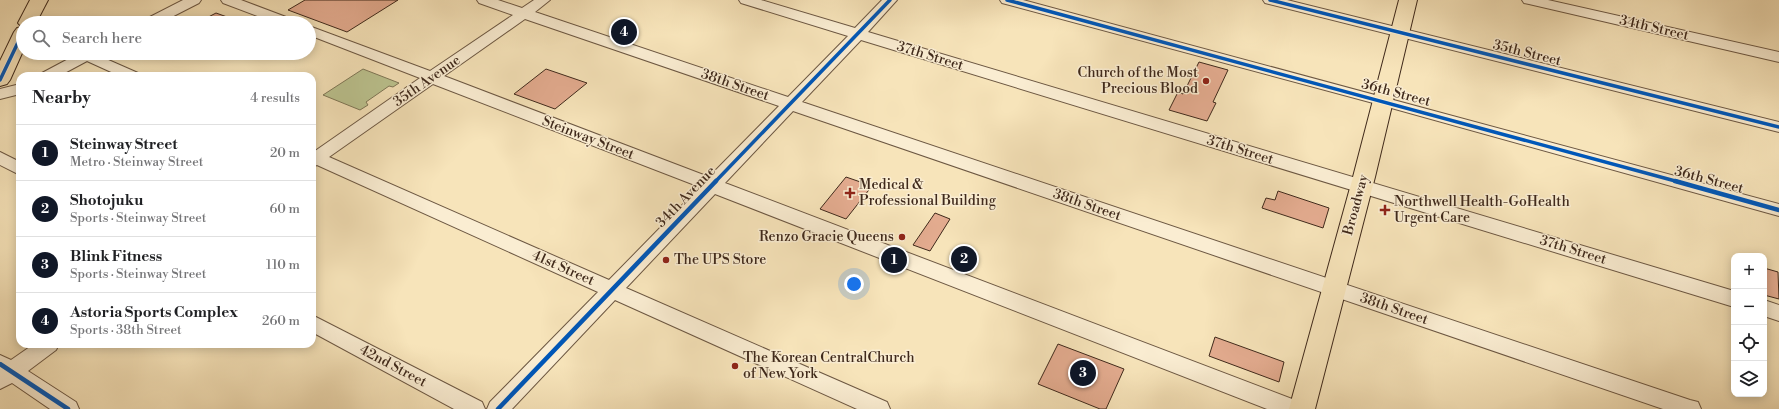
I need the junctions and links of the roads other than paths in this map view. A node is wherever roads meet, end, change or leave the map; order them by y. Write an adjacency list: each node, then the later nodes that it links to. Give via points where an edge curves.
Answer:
1 (39, 0): 13 (main road)
2 (194, 0): 14 (street)
3 (228, 0): 15 (street)
4 (484, 0): 12 (street, 38th Street)
5 (543, 0): 12 (street, 35th Avenue)
6 (746, 0): 18 (street, 37th Street)
7 (890, 0): 18 (street, 34th Avenue)
8 (1007, 0): 29 (street, 36th Street)
9 (1270, 0): 16 (street, 35th Street)
10 (1408, 0): 16 (main road, Broadway)
11 (1529, 0): 20 (street, 34th Street)
12 (524, 14): 25 (street, 35th Avenue); 30 (street, 38th Street)
13 (31, 16)
14 (163, 16)
15 (270, 16)
16 (1400, 32): 29 (main road, Broadway); 31 (street, 35th Street)
17 (316, 33): 25 (street, Steinway Street)
18 (857, 34): 30 (street, 34th Avenue); 37 (street, 37th Street)
19 (16, 47): 26 (main road)
20 (1779, 57)
21 (75, 60): 23 (street)
22 (99, 60): 24 (street)
23 (54, 72)
24 (124, 72)
25 (432, 77): 32 (street, 35th Avenue); 36 (street, Steinway Street)
26 (0, 80)
27 (16, 90): 28 (street)
28 (0, 94)
29 (1383, 101): 37 (main road, Broadway); 38 (street, 36th Street)
30 (790, 104): 36 (street, 34th Avenue); 39 (street, 38th Street)
31 (1779, 127)
32 (316, 157)
33 (0, 158): 35 (street)
34 (316, 159): 40 (street, 41st Street)
35 (16, 167)
36 (712, 186): 40 (street, 34th Avenue); 51 (street, Steinway Street)
37 (1362, 186): 39 (main road, Broadway); 41 (street, 37th Street)
38 (1779, 210)
39 (1333, 288): 52 (main road, Broadway); 53 (street, 38th Street)
40 (612, 290): 49 (street, 34th Avenue); 50 (street, 41st Street)
41 (1731, 298)
42 (1767, 309): 43 (street)
43 (1779, 313)
44 (316, 325): 48 (street, 42nd Street)
45 (43, 348): 46 (street)
46 (4, 372): 47 (street)
47 (68, 409)
48 (474, 409)
49 (498, 409)
50 (880, 409)
51 (1292, 409)
52 (1302, 409)
53 (1690, 409)

